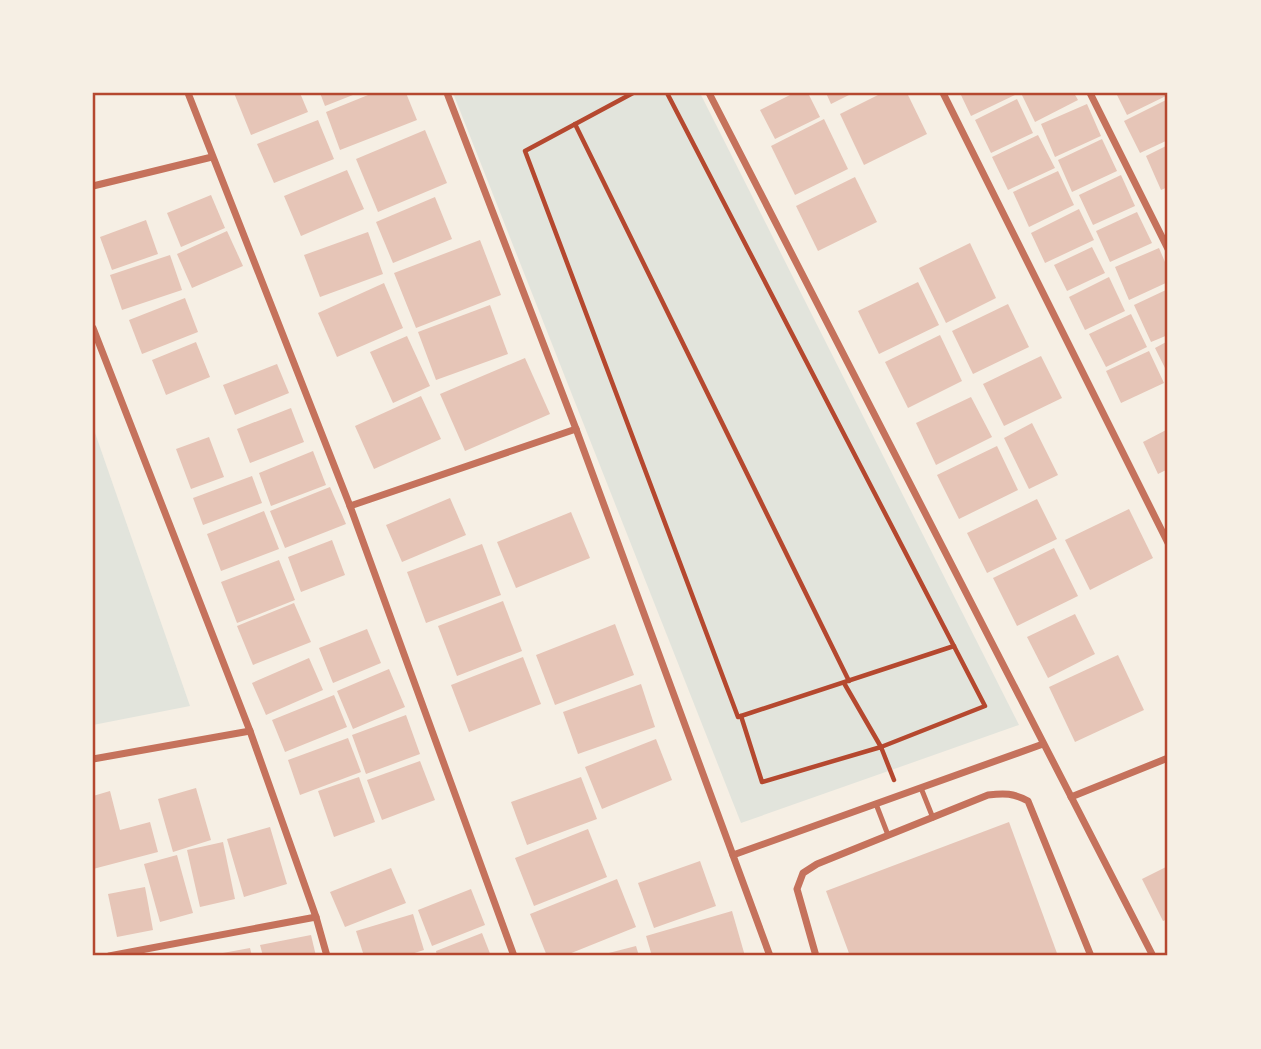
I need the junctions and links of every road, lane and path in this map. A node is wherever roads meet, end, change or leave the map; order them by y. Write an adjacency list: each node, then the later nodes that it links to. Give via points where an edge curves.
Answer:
1 (188, 93): 9 (street)
2 (447, 93): 13 (street)
3 (633, 93): 8 (path)
4 (667, 93): 16 (path)
5 (709, 93): 20 (street)
6 (943, 93): 15 (street)
7 (1090, 93): 11 (street)
8 (575, 124): 17 (path); 18 (path, via 525,150)
9 (212, 157): 10 (street); 14 (street)
10 (93, 186)
11 (1168, 249)
12 (93, 328): 19 (street)
13 (576, 429): 14 (street); 30 (street)
14 (350, 506): 34 (street)
15 (1168, 543)
16 (954, 646): 17 (path); 21 (path, via 985,706)
17 (847, 682): 18 (path); 21 (path)
18 (741, 716): 21 (path, via 762,782)
19 (250, 731): 23 (street); 31 (street)
20 (1043, 744): 24 (street); 26 (street)
21 (881, 747): 25 (path)
22 (1168, 758): 26 (street)
23 (93, 759)
24 (921, 788): 25 (street); 28 (lane)
25 (900, 795): 27 (street)
26 (1070, 797): 38 (street)
27 (876, 804): 29 (lane); 30 (street)
28 (933, 818): 29 (street); 37 (street, via 988,795 1015,794 1028,801)
29 (888, 835): 36 (street, via 803,873 797,889)
30 (733, 855): 35 (street)
31 (316, 917): 32 (street); 33 (street)
32 (109, 956)
33 (327, 956)
34 (514, 956)
35 (770, 956)
36 (816, 956)
37 (1091, 956)
38 (1153, 956)

